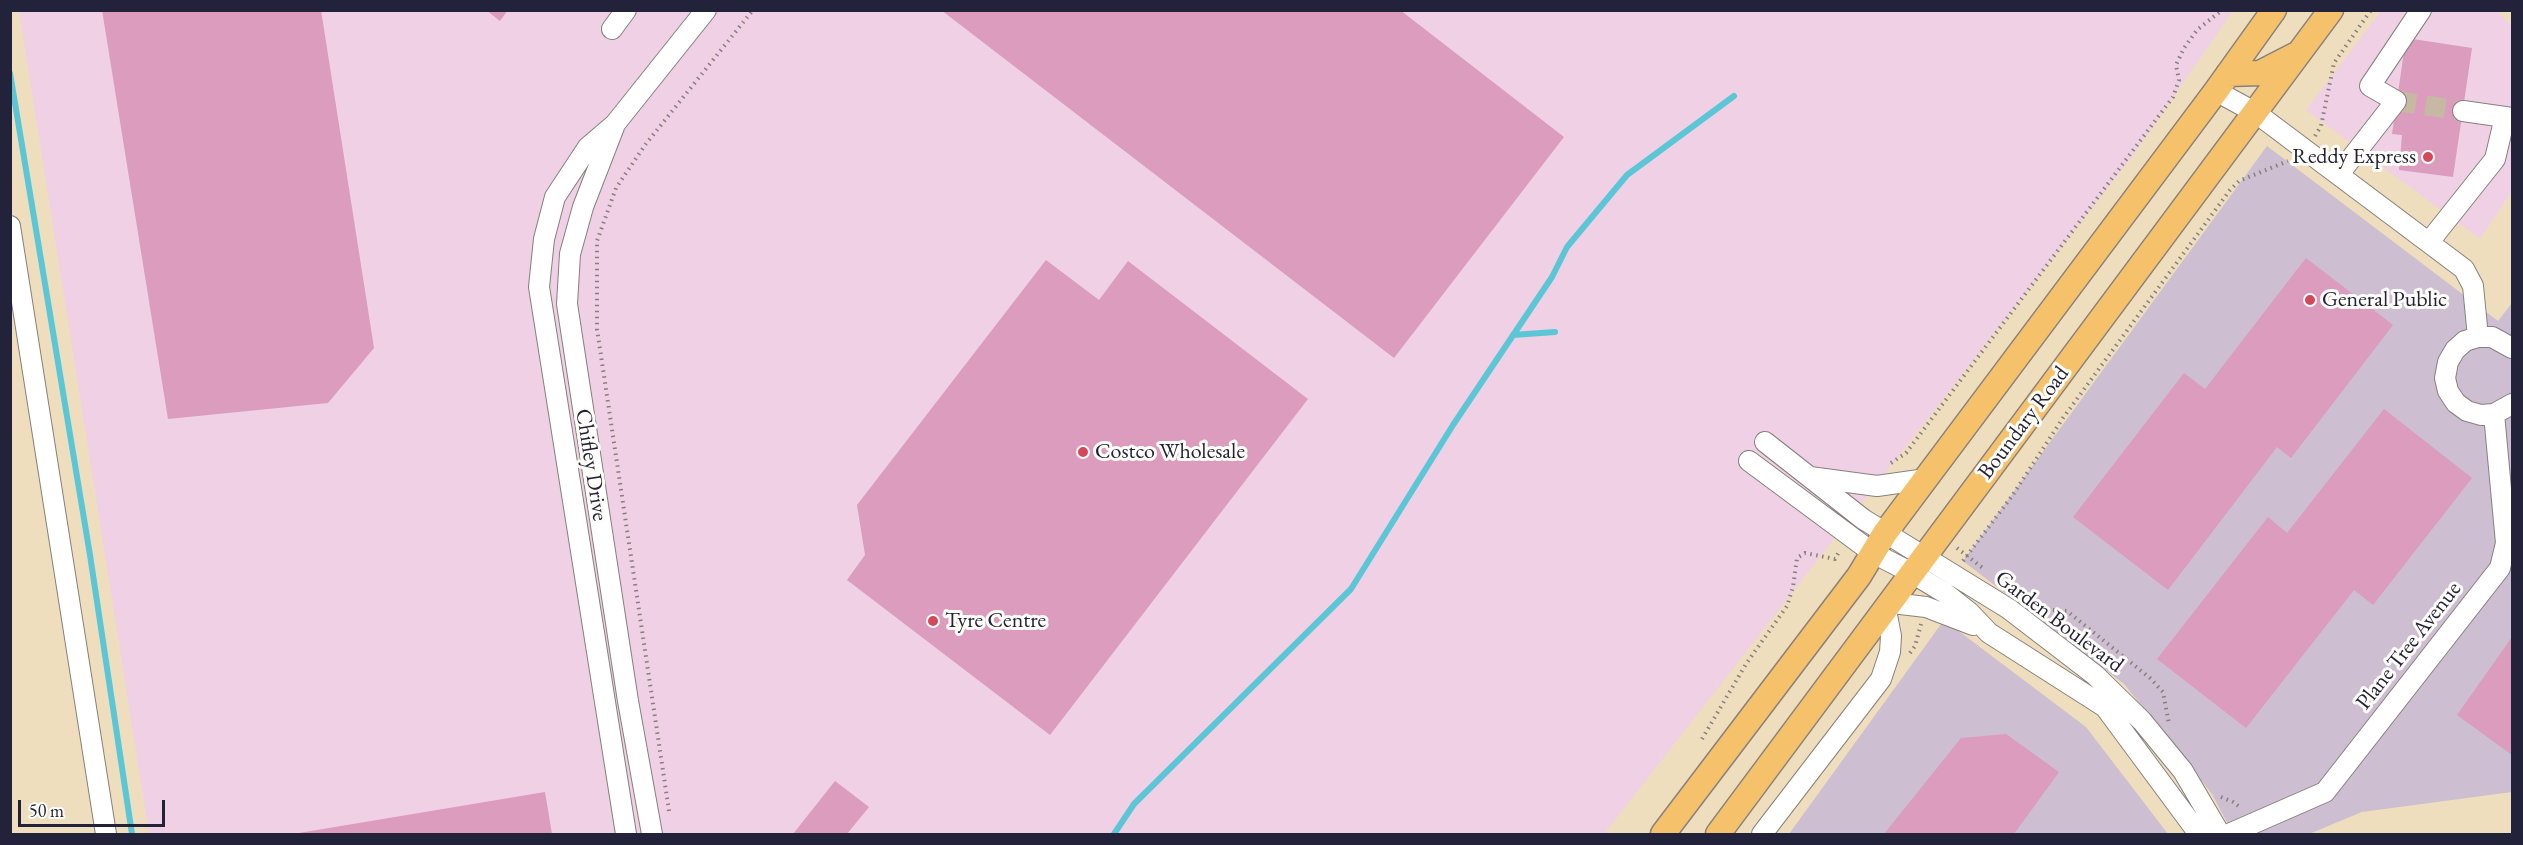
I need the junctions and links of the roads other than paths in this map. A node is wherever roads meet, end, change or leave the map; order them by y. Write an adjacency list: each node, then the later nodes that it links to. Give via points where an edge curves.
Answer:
1 (626, 10): 6 (street)
2 (706, 10): 12 (street, Chifley Drive)
3 (2274, 10): 8 (main road, Boundary Road)
4 (2331, 10): 7 (main road, Boundary Road)
5 (2421, 10): 13 (street, via 2370,86 2396,101)
6 (612, 29)
7 (2300, 53): 8 (main road, via 2260,73); 10 (main road, Boundary Road)
8 (2222, 82): 10 (street); 23 (main road, Boundary Road)
9 (2463, 111): 11 (street)
10 (2256, 113): 13 (street); 25 (main road, Boundary Road)
11 (2509, 117): 15 (street, via 2495,159)
12 (615, 124): 29 (street, Chifley Drive, via 588,147 555,197 544,239 539,287); 30 (street, Chifley Drive, via 583,207 570,254 567,304)
13 (2339, 174): 15 (street)
14 (10, 225): 28 (street)
15 (2429, 242): 16 (street, via 2464,269 2473,286)
16 (2478, 337): 17 (street, via 2492,337); 19 (street, via 2455,350 2445,378 2456,403 2467,411)
17 (2512, 345)
18 (2512, 404): 19 (street)
19 (2494, 414): 36 (street, Plane Tree Avenue, via 2506,543 2500,568 2325,792)
20 (1765, 442): 22 (street)
21 (1749, 461): 24 (street, via 1849,537)
22 (1808, 477): 23 (street, via 1877,486); 24 (street)
23 (1926, 479): 24 (main road, Boundary Road)
24 (1879, 543): 25 (street, Garden Boulevard); 31 (main road, Boundary Road)
25 (1918, 565): 26 (main road, Boundary Road); 27 (street, Garden Boulevard); 35 (street, Garden Boulevard, via 1951,573 2009,609 2095,675 2142,721 2183,771)
26 (1889, 607): 27 (street, via 1926,607); 32 (main road, Boundary Road); 33 (street, via 1890,652 1874,689)
27 (1989, 633): 34 (street, Garden Boulevard, via 2105,707)
28 (106, 834)
29 (626, 834)
30 (652, 834)
31 (1664, 834)
32 (1718, 834)
33 (1762, 834)
34 (2199, 834)
35 (2220, 834)
36 (2229, 834)

